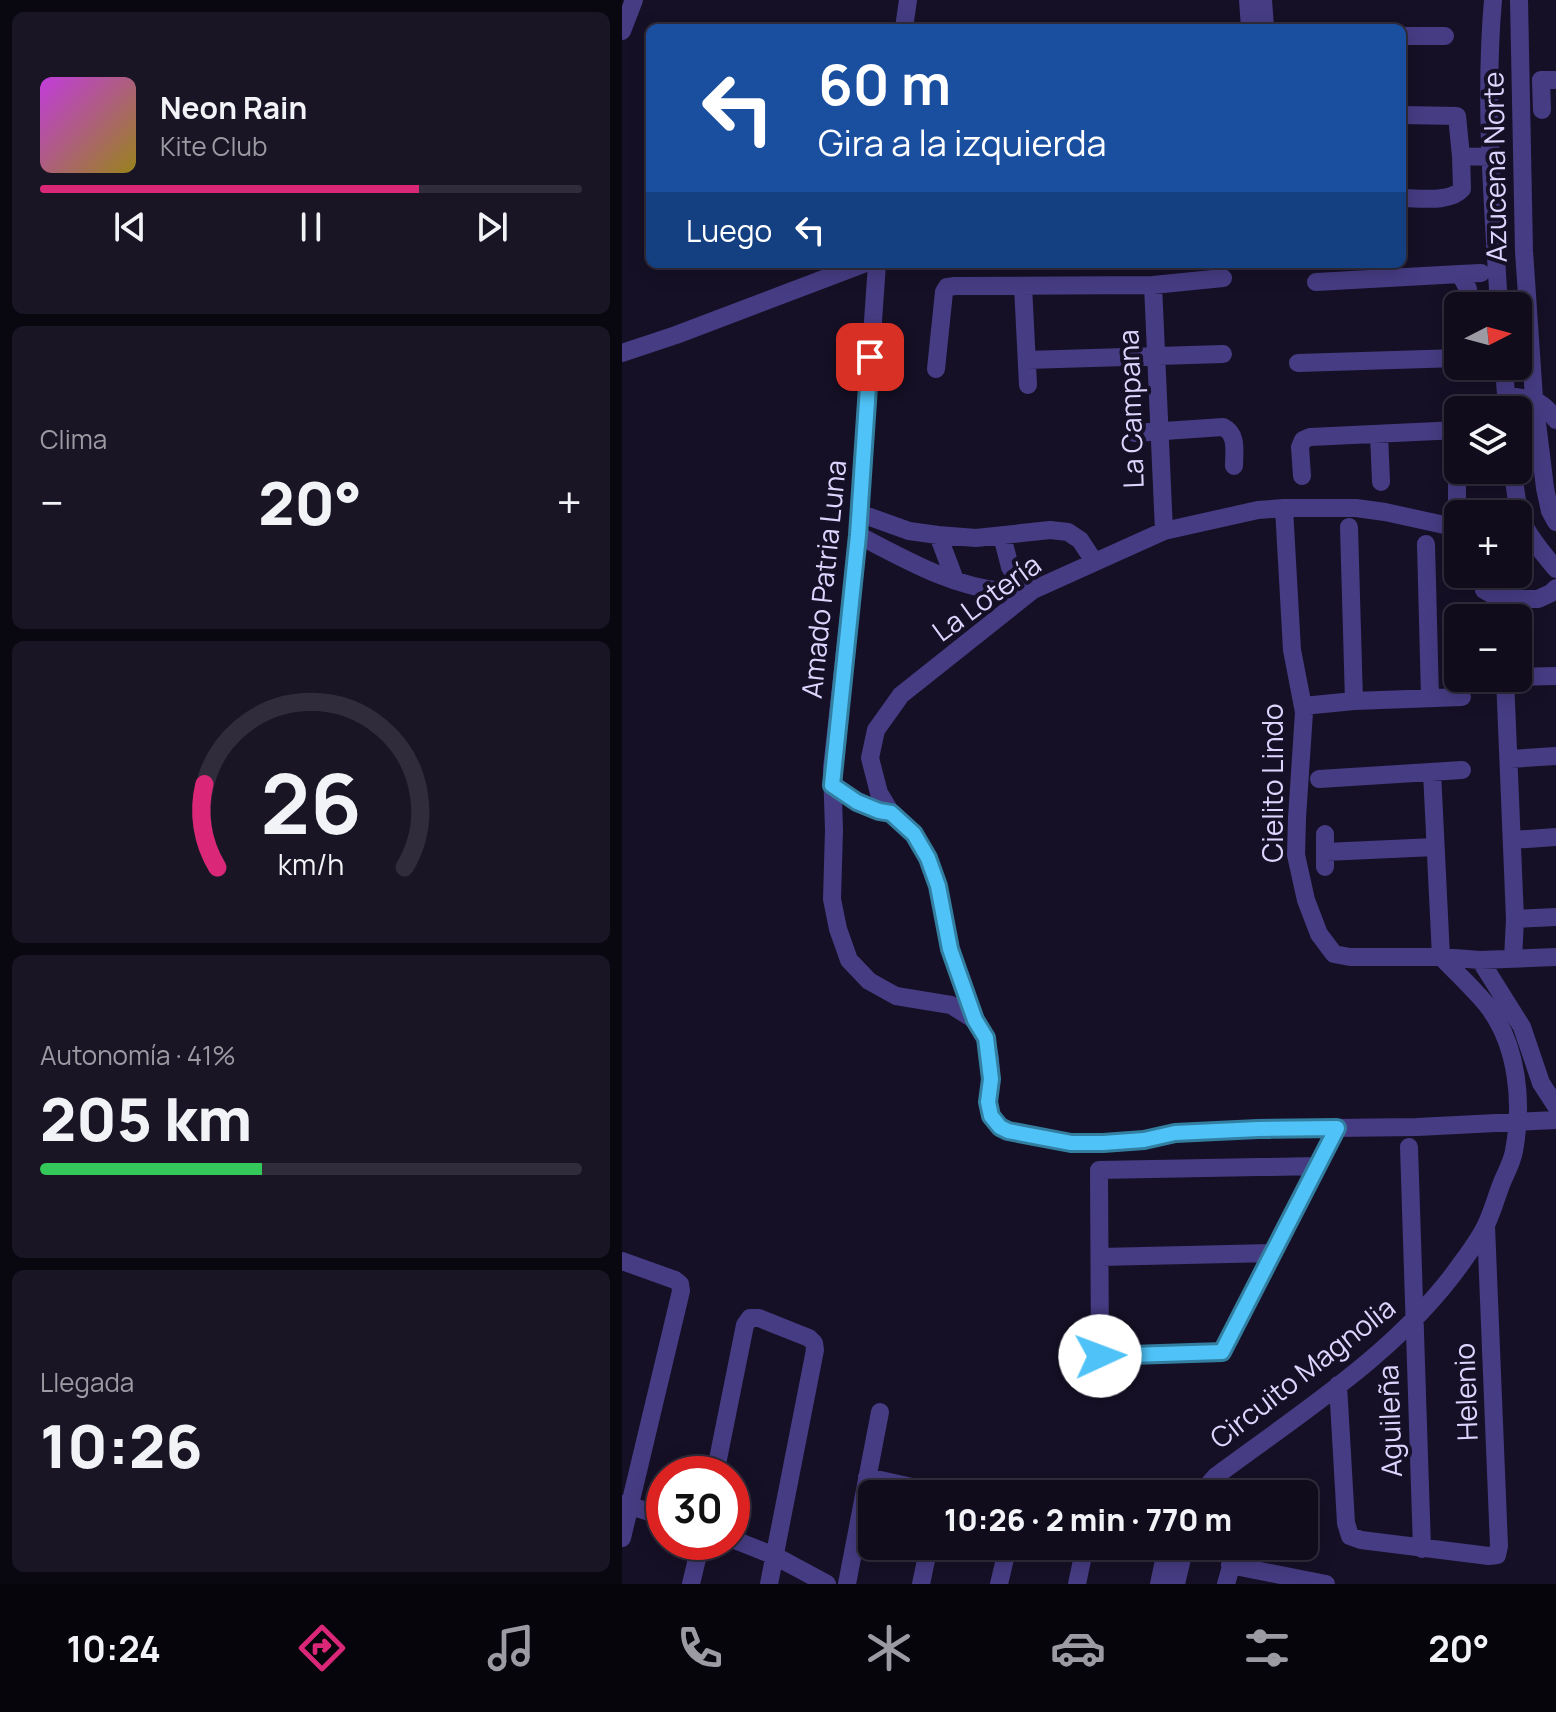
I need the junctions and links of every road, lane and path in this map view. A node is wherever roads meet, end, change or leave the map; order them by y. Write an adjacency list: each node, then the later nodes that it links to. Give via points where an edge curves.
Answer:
1 (634, 0): 10 (street)
2 (908, 0): 7 (street)
3 (1248, 0): 8 (street)
4 (1263, 0): 9 (street)
5 (1489, 3): 6 (street); 17 (street)
6 (1519, 10): 37 (street, Azucena Norte, via 1524,251)
7 (905, 24)
8 (1250, 24)
9 (1266, 24)
10 (622, 31)
11 (1406, 36): 12 (street)
12 (1445, 36)
13 (1556, 80): 14 (street, via 1541,80)
14 (1542, 110)
15 (1406, 115): 16 (street, via 1457,116)
16 (1461, 156): 17 (street); 18 (street, via 1462,189 1457,194)
17 (1491, 157): 28 (street)
18 (1406, 198)
19 (852, 268): 29 (street)
20 (877, 268): 49 (street, Amado Patria Luna)
21 (1481, 273): 22 (street)
22 (1460, 274): 24 (street); 27 (street)
23 (1223, 278): 25 (street)
24 (1316, 282)
25 (1153, 285): 26 (street); 31 (street, La Campana)
26 (1023, 286): 33 (street); 35 (street, via 947,287)
27 (1468, 292)
28 (1498, 292)
29 (622, 353)
30 (1223, 354): 31 (street)
31 (1156, 356): 33 (street); 39 (street, La Campana)
32 (1444, 358): 34 (street)
33 (1027, 360): 36 (street)
34 (1298, 363)
35 (936, 369)
36 (1028, 385)
37 (1534, 398): 38 (street); 47 (street, Azucena Norte)
38 (1556, 420)
39 (1159, 430): 41 (street); 43 (street, via 1223,427 1233,435); 54 (street, La Campana)
40 (1444, 431): 42 (street)
41 (1135, 433)
42 (1379, 434): 44 (street, via 1303,440); 45 (street)
43 (1234, 466)
44 (1302, 476)
45 (1381, 482)
46 (1514, 484): 60 (street, via 1525,526)
47 (1550, 486): 50 (street, Azucena Norte, via 1550,511)
48 (1284, 508): 51 (street, La Lotería, via 1356,508); 54 (street, La Lotería); 74 (street, Cielito Lindo, via 1292,650)
49 (859, 513): 53 (street); 55 (street, Amado Patria Luna)
50 (1556, 522)
51 (1444, 525)
52 (1349, 527): 73 (street)
53 (909, 531): 56 (street); 61 (street)
54 (1164, 531): 62 (street, La Lotería)
55 (858, 535): 61 (street); 80 (street, Amado Patria Luna)
56 (938, 535): 57 (street); 64 (street)
57 (1002, 536): 62 (street, via 1068,532); 66 (street, via 1010,567)
58 (1426, 544): 71 (street)
59 (1532, 546): 60 (street)
60 (1538, 547): 63 (street)
61 (886, 550): 64 (street)
62 (1094, 561): 66 (street, La Lotería)
63 (1556, 569)
64 (955, 580): 66 (street, via 1003,591)
65 (1556, 588): 67 (street, via 1538,599 1500,599)
66 (1029, 590): 81 (street, La Lotería, via 901,695 876,730 870,758 879,793)
67 (1484, 590)
68 (1556, 676): 69 (street)
69 (1532, 677)
70 (1506, 692): 76 (street)
71 (1430, 697): 72 (street); 73 (street)
72 (1462, 697)
73 (1354, 701): 74 (street)
74 (1303, 706): 88 (street, Cielito Lindo, via 1296,855 1319,934 1334,954)
75 (1556, 756): 76 (street)
76 (1510, 759): 83 (street)
77 (1462, 770): 78 (street)
78 (1432, 772): 79 (street); 84 (street)
79 (1319, 779)
80 (832, 785): 81 (street, via 857,802); 92 (street, Amado Patria Luna, via 832,899 849,960 869,981 896,996 951,1005)
81 (891, 813): 92 (street, La Lotería, via 914,834 928,858 950,949)
82 (1556, 837): 83 (street)
83 (1512, 840): 87 (street)
84 (1435, 847): 85 (street); 88 (street)
85 (1325, 851)
86 (1556, 917): 87 (street)
87 (1515, 919): 90 (street)
88 (1441, 957): 91 (street); 95 (street, Circuito Magnolia, via 1489,1008 1504,1036 1516,1080)
89 (1556, 957): 90 (street)
90 (1513, 959): 91 (street)
91 (1480, 960): 93 (street, via 1522,1027 1541,1083)
92 (975, 1020): 96 (street, La Lotería, via 990,1059 991,1116 1008,1131 1071,1143 1103,1143 1175,1133)
93 (1556, 1106)
94 (1556, 1120): 95 (street, La Lotería)
95 (1516, 1122): 96 (street, La Lotería); 99 (street, Circuito Magnolia, via 1514,1153)
96 (1337, 1128): 98 (street)
97 (1409, 1147): 103 (street, Aguileña)
98 (1318, 1166): 100 (street); 101 (street, via 1099,1170)
99 (1486, 1226): 103 (street, Circuito Magnolia, via 1446,1286); 114 (street, Helenio, via 1499,1546 1497,1555 1489,1556)
100 (1273, 1253): 101 (street); 101 (street, via 1222,1352 1100,1356)
101 (1100, 1257)
102 (622, 1261): 110 (street, via 675,1280 681,1291)
103 (1413, 1321): 104 (street, Circuito Magnolia); 114 (street, Aguileña)
104 (1338, 1385): 109 (street, Circuito Magnolia); 114 (street, via 1350,1536)
105 (880, 1412): 107 (street)
106 (719, 1456): 115 (street, via 750,1318 809,1338 815,1350)
107 (867, 1477): 108 (street); 127 (street)
108 (880, 1480)
109 (1212, 1480)
110 (626, 1505): 111 (street); 112 (street)
111 (646, 1511)
112 (622, 1538)
113 (750, 1546): 115 (street)
114 (1422, 1549)
115 (775, 1556): 125 (street); 126 (street)
116 (697, 1560): 124 (street)
117 (926, 1560): 128 (street)
118 (1005, 1560): 129 (street)
119 (1081, 1560): 130 (street)
120 (1164, 1560): 131 (street)
121 (1182, 1560): 132 (street)
122 (1228, 1575): 123 (street)
123 (1314, 1583)
124 (691, 1584)
125 (769, 1584)
126 (827, 1584)
127 (847, 1584)
128 (921, 1584)
129 (999, 1584)
130 (1077, 1584)
131 (1159, 1584)
132 (1176, 1584)

